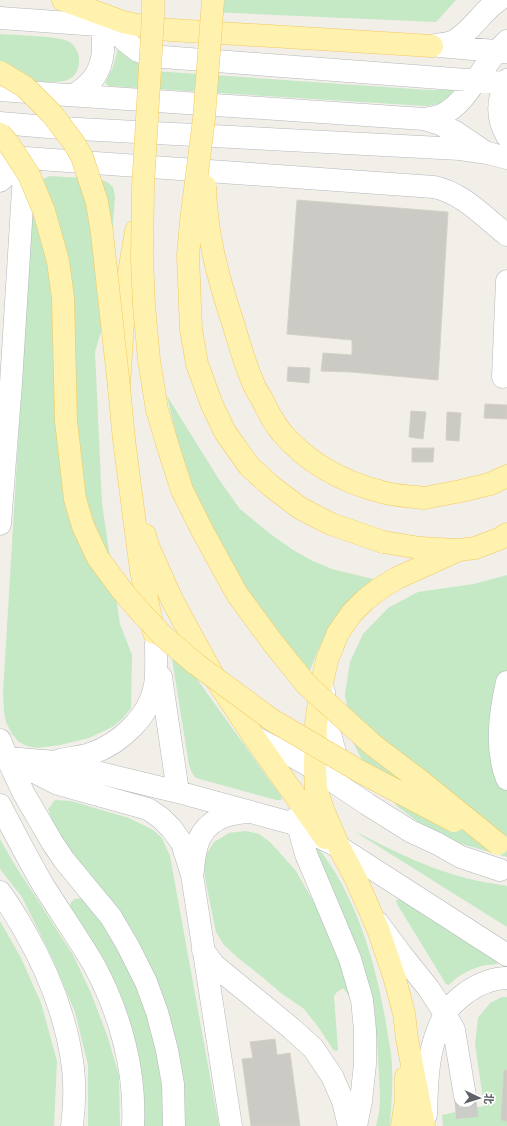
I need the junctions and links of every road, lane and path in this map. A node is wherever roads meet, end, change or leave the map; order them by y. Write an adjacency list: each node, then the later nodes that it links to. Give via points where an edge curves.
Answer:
1 (63, 0): 6 (main road)
2 (153, 0): 23 (main road, bridge)
3 (213, 0): 14 (main road, bridge)
4 (499, 0): 7 (street, via 453,41)
5 (0, 18): 6 (street)
6 (95, 18): 7 (main road, via 156,29); 10 (street, via 106,22 132,47 149,55); 13 (street, via 102,33 101,63 95,77)
7 (432, 46): 8 (street)
8 (504, 48): 10 (street, via 484,68)
9 (0, 72): 27 (main road, bridge, via 25,87 52,114 82,157 97,202 102,233)
10 (476, 81): 11 (street); 15 (street, via 456,105 441,115)
11 (506, 82): 18 (street, via 500,100 499,117)
12 (0, 90): 13 (street)
13 (74, 96): 15 (street)
14 (204, 119): 28 (main road, bridge, via 205,200 212,250 252,381 282,432 324,469 349,482 384,493 424,498 490,484); 33 (main road, bridge, via 188,256 191,329 197,364 212,405 226,432 249,466 300,508 331,524 383,542 420,548)
15 (424, 119): 20 (street, via 440,124)
16 (0, 123): 20 (street, via 460,149)
17 (0, 134): 49 (main road, bridge, via 29,175 44,211 58,261 63,298 66,421 75,499 83,526 98,558 121,589 163,636 196,664 272,720)
18 (507, 136)
19 (0, 156): 21 (street)
20 (498, 156)
21 (25, 158): 22 (street); 24 (street, via 434,187 462,198); 30 (street)
22 (0, 181)
23 (143, 187): 27 (main road, bridge, via 128,280); 49 (main road, bridge, via 144,306 157,410 182,490 203,532 237,594 307,685 373,745 423,783)
24 (507, 235)
25 (507, 281): 26 (street)
26 (503, 377)
27 (119, 387): 29 (main road)
28 (507, 476)
29 (130, 486): 34 (main road, bridge, via 141,570); 37 (main road, bridge, via 148,546 172,600 213,675)
30 (0, 524)
31 (507, 534): 33 (main road)
32 (507, 543): 33 (street)
33 (467, 549): 35 (main road, via 397,578 365,600 338,633)
34 (156, 644): 39 (street, via 155,683 152,699 143,715 129,731 105,747 90,754); 43 (street)
35 (324, 674): 40 (main road, via 316,724); 44 (street, via 325,708 338,761 348,781)
36 (507, 682): 41 (street, via 500,739 503,769)
37 (254, 737): 40 (street); 42 (main road)
38 (2, 752): 39 (street); 50 (street, via 58,784 148,809 166,823 182,843); 61 (street, via 52,842 111,917 146,982 167,1050 173,1084)
39 (55, 762): 43 (street)
40 (315, 769): 44 (street); 48 (main road, via 316,788)
41 (507, 779)
42 (292, 790): 47 (street); 48 (main road)
43 (178, 792): 46 (street)
44 (367, 804): 49 (street, via 410,831 461,857)
45 (0, 805): 60 (street, via 43,885 94,965 109,997 121,1029 128,1060 133,1089)
46 (247, 812): 47 (street); 50 (street, via 225,816 211,823 202,832 194,854)
47 (298, 826): 48 (street); 64 (street, via 306,854 350,960 362,1000 365,1064)
48 (333, 844): 52 (main road, via 356,879); 54 (street)
49 (502, 855)
50 (192, 875): 53 (street)
51 (0, 892): 59 (street, via 35,949 54,993 67,1033 73,1069)
52 (371, 913): 56 (street); 57 (main road, via 394,976 404,1013)
53 (203, 950): 62 (street); 63 (street, via 214,965 313,1048 332,1076 343,1101)
54 (507, 955)
55 (507, 978): 56 (street, via 491,980 476,986)
56 (445, 1014): 58 (street, via 454,1030); 66 (street, via 431,1050)
57 (407, 1039): 65 (main road, via 406,1100); 66 (main road)
58 (465, 1096)
59 (72, 1126)
60 (133, 1126)
61 (174, 1126)
62 (231, 1126)
63 (349, 1126)
64 (356, 1126)
65 (402, 1126)
66 (425, 1126)

